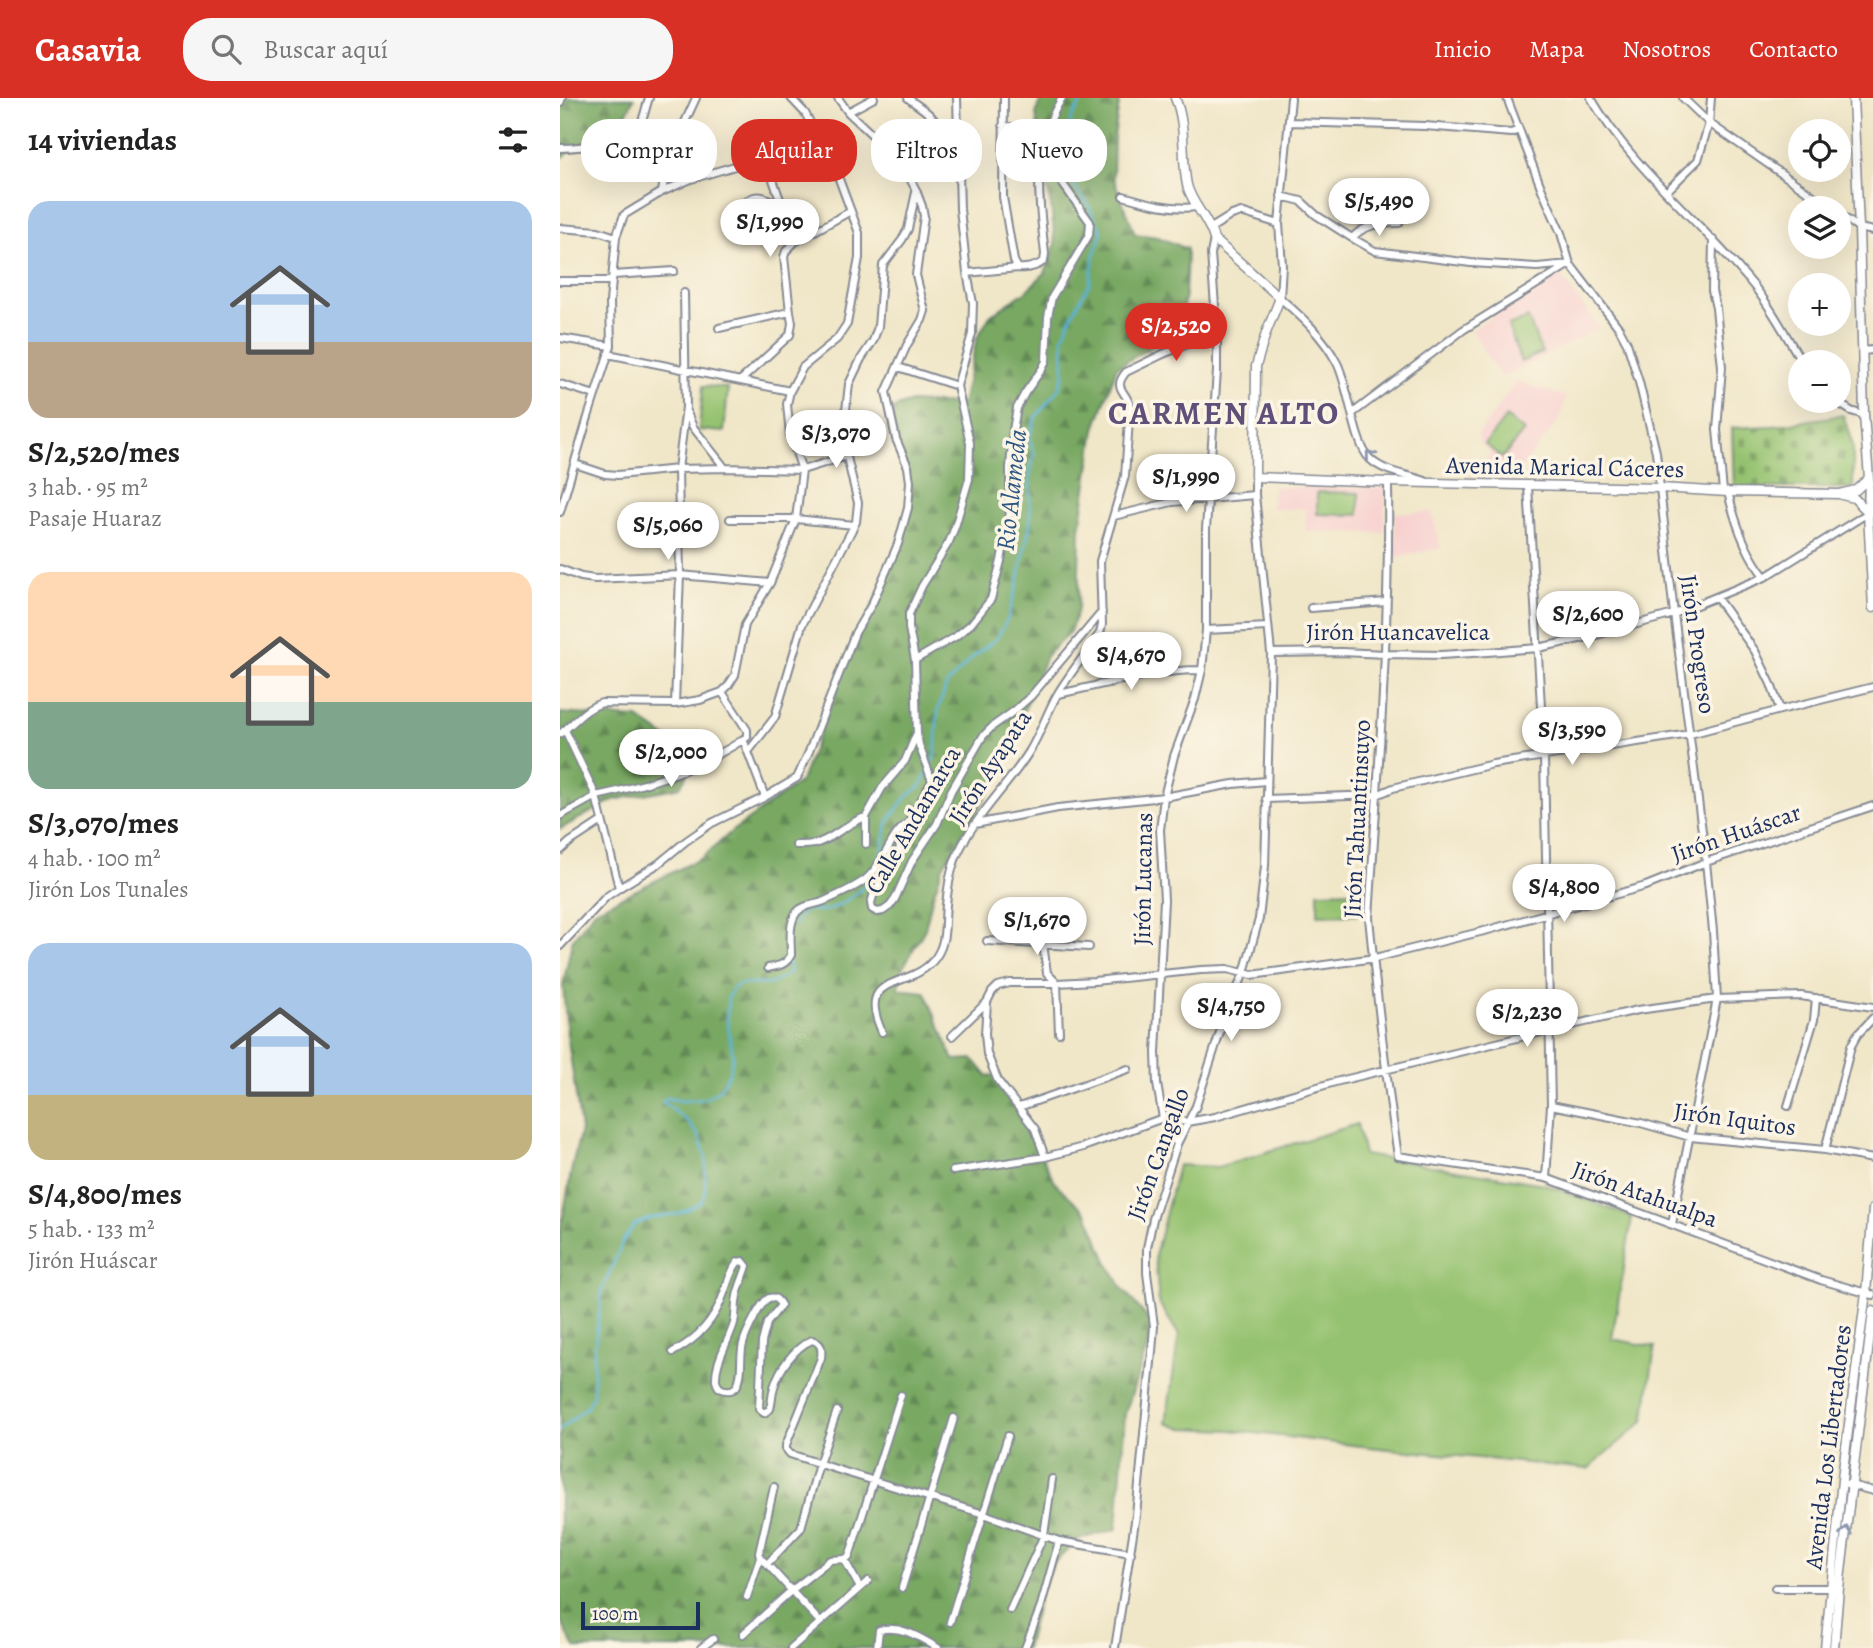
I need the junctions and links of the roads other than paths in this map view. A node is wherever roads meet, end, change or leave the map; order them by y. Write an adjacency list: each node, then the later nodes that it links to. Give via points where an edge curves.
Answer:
1 (562, 98): 18 (street)
2 (649, 98): 28 (street, via 633,132)
3 (696, 98): 37 (street, via 667,160)
4 (791, 98): 20 (street)
5 (838, 98): 19 (street)
6 (874, 98): 19 (street)
7 (908, 98): 21 (street)
8 (957, 98): 22 (street, Calle Andamarca)
9 (1004, 98): 23 (street)
10 (1062, 98): 24 (street)
11 (1291, 98): 25 (street)
12 (1507, 98): 27 (street, Jirón Progreso)
13 (1591, 98): 38 (street, via 1626,148)
14 (1683, 98): 26 (street)
15 (1711, 98): 26 (street)
16 (1853, 98): 51 (street)
17 (1178, 101): 42 (street, via 1187,186)
18 (560, 103)
19 (848, 112): 36 (street, via 902,163)
20 (808, 119)
21 (934, 119)
22 (958, 119)
23 (1003, 119)
24 (1050, 119)
25 (1290, 122): 27 (street); 41 (street)
26 (1709, 123): 38 (street, via 1696,163); 40 (street)
27 (1519, 130): 58 (street, Jirón Progreso)
28 (560, 148)
29 (731, 167): 37 (street)
30 (775, 182): 44 (street)
31 (840, 182): 43 (street)
32 (960, 182): 61 (street, Calle Andamarca)
33 (1003, 182): 59 (street)
34 (1039, 182): 59 (street, via 1044,261 1032,268)
35 (1061, 182): 122 (street, via 1090,222 1089,235 1052,297 1046,361 1017,408 1010,512 991,599 956,637)
36 (916, 190): 74 (street, via 924,216 916,275 925,311); 85 (street, via 908,229 883,265 878,327 849,384 844,428)
37 (662, 192): 53 (street, via 624,215)
38 (1666, 192): 56 (street)
39 (1123, 196): 42 (street, via 1162,206)
40 (1814, 196)
41 (1282, 197): 48 (street); 54 (street, via 1301,201)
42 (1196, 207): 50 (street)
43 (852, 211): 57 (street); 79 (street, via 859,233 859,258 848,324 838,339 803,367)
44 (784, 213): 45 (street, via 772,201 755,197 743,203); 57 (street)
45 (734, 220)
46 (1851, 222): 51 (street)
47 (1399, 223): 54 (street, via 1371,225)
48 (1279, 224): 50 (street, via 1241,212); 65 (street)
49 (560, 228): 53 (street)
50 (1212, 228): 55 (street)
51 (1859, 228): 52 (street); 73 (street)
52 (1873, 231)
53 (616, 237): 62 (street)
54 (1352, 238): 58 (street, via 1375,251 1437,260 1537,267)
55 (1214, 239): 65 (street); 68 (street, Jirón Lucanas)
56 (1713, 240): 71 (street, via 1754,286); 96 (street, via 1712,291 1722,367 1717,430)
57 (795, 242): 66 (street, via 784,257)
58 (1570, 264): 83 (street, via 1463,330); 95 (street, Jirón Progreso, via 1627,343 1656,452)
59 (1018, 268): 61 (street)
60 (674, 271): 62 (street)
61 (967, 273): 78 (street, Calle Andamarca, via 973,303 971,334)
62 (613, 278): 63 (street); 70 (street)
63 (560, 281)
64 (684, 293): 75 (street)
65 (1280, 298): 83 (street, via 1313,328 1337,362); 90 (street, via 1256,366)
66 (790, 312): 67 (street); 76 (street, via 790,335)
67 (719, 328)
68 (1217, 332): 99 (street, Jirón Lucanas); 102 (street, Jirón Ayapata, via 1122,377 1120,390 1130,406 1125,476)
69 (560, 338): 70 (street)
70 (610, 350): 75 (street); 80 (street)
71 (1794, 350)
72 (1873, 350): 73 (street)
73 (1862, 351): 84 (street)
74 (898, 367): 78 (street); 138 (street, via 886,392 896,439 908,467 910,493 898,544 855,633 803,767 797,778)
75 (685, 370): 76 (street); 81 (street)
76 (740, 381): 79 (street)
77 (560, 384): 80 (street)
78 (957, 386): 122 (street, Calle Andamarca, via 970,443 969,479 949,542 909,614)
79 (790, 391): 89 (street, via 789,426)
80 (595, 395): 86 (street)
81 (686, 407): 87 (street, via 693,427); 88 (street)
82 (1851, 411): 84 (street)
83 (1353, 414): 93 (street, one-way to 83, via 1371,460 1359,439)
84 (1864, 415): 91 (street)
85 (847, 456): 89 (street); 105 (street, via 858,503)
86 (575, 464): 88 (street, via 618,475); 100 (street)
87 (726, 468): 88 (street); 89 (street)
88 (678, 469): 108 (street)
89 (802, 470): 104 (street)
90 (1255, 477): 92 (street, Avenida Marical Cáceres); 98 (street, Jirón Cangallo)
91 (1869, 478): 97 (street, Avenida Marical Cáceres, via 1856,490); 101 (street)
92 (1388, 482): 93 (street, Avenida Marical Cáceres); 112 (street, Jirón Tahuantinsuyo)
93 (1429, 484): 94 (street, Avenida Marical Cáceres)
94 (1528, 486): 95 (street, Avenida Marical Cáceres); 119 (street)
95 (1660, 488): 96 (street, Avenida Marical Cáceres); 116 (street, Jirón Progreso)
96 (1725, 491): 97 (street, Avenida Marical Cáceres); 109 (street, via 1735,524)
97 (1839, 494): 101 (street, via 1854,498)
98 (1255, 495): 99 (street); 117 (street, Jirón Cangallo)
99 (1207, 498): 102 (street); 118 (street, Jirón Lucanas)
100 (560, 512)
101 (1871, 513): 106 (street); 109 (street, Jirón Huancavelica); 114 (street)
102 (1114, 516): 115 (street, Jirón Ayapata, via 1100,561)
103 (730, 519): 104 (street)
104 (796, 519): 105 (street); 110 (street)
105 (854, 525): 133 (street, via 802,625 775,717)
106 (1873, 526)
107 (560, 569): 108 (street, via 595,579)
108 (680, 575): 110 (street); 127 (street)
109 (1765, 577): 111 (street, Jirón Huancavelica)
110 (770, 583): 125 (street, via 745,625 734,675)
111 (1716, 597): 116 (street, Jirón Huancavelica); 128 (street, via 1755,652)
112 (1386, 602): 113 (street); 121 (street, Jirón Tahuantinsuyo)
113 (1311, 608)
114 (1873, 608)
115 (1102, 612): 126 (street, Jirón Ayapata, via 1100,633); 145 (street, Calle Andamarca, via 1031,696 984,736 895,899 877,912 871,903 874,893 898,853)
116 (1674, 614): 119 (street, Jirón Huancavelica); 131 (street, Jirón Progreso)
117 (1268, 627): 118 (street); 120 (street, Jirón Cangallo)
118 (1206, 630): 123 (street, Jirón Lucanas)
119 (1538, 648): 121 (street, Jirón Huancavelica); 134 (street)
120 (1271, 653): 121 (street, Jirón Huancavelica); 135 (street, Jirón Cangallo)
121 (1386, 654): 137 (street, Jirón Tahuantinsuyo)
122 (915, 660): 130 (street, Calle Andamarca)
123 (1202, 670): 126 (street, via 1152,674); 139 (street, Jirón Lucanas)
124 (1873, 687): 128 (street)
125 (722, 692): 127 (street); 132 (street, via 747,730)
126 (1058, 694): 146 (street, Jirón Ayapata, via 1029,752)
127 (675, 704): 129 (street, via 602,703)
128 (1780, 710): 131 (street)
129 (562, 732): 136 (street)
130 (917, 734): 143 (street, via 905,761); 145 (street, Calle Andamarca, via 932,781)
131 (1690, 734): 134 (street); 150 (street, Jirón Progreso)
132 (743, 739): 133 (street); 136 (street, via 690,768)
133 (748, 752): 138 (street)
134 (1544, 757): 137 (street, via 1493,764); 153 (street)
135 (1266, 781): 139 (street); 140 (street, Jirón Cangallo)
136 (596, 796): 142 (street); 144 (street)
137 (1377, 796): 140 (street); 158 (street, Jirón Tahuantinsuyo, via 1369,918)
138 (765, 797): 151 (street, via 712,823)
139 (1164, 797): 146 (street, via 1058,808); 161 (street, Jirón Lucanas)
140 (1266, 799): 160 (street, Jirón Cangallo, via 1259,919)
141 (1873, 806): 150 (street, Jirón Huáscar)
142 (560, 816)
143 (866, 817): 147 (street); 148 (street, via 823,841)
144 (602, 821): 149 (street); 151 (street)
145 (908, 823): 159 (street, via 865,879 797,912 789,960)
146 (975, 824): 169 (street, Jirón Ayapata, via 950,872 940,951 930,965 876,994 873,1003)
147 (866, 844)
148 (796, 845)
149 (560, 851)
150 (1706, 862): 153 (street, Jirón Huáscar, via 1646,886); 164 (street, Jirón Progreso)
151 (619, 888): 156 (street)
152 (1045, 908): 155 (street)
153 (1548, 914): 158 (street, Jirón Huáscar); 168 (street)
154 (987, 941): 155 (street)
155 (1043, 944): 157 (street); 162 (street, via 1047,973)
156 (560, 946)
157 (1089, 947)
158 (1375, 958): 160 (street, Jirón Huáscar); 173 (street, Jirón Tahuantinsuyo)
159 (768, 968)
160 (1244, 973): 161 (street, Jirón Huáscar, via 1227,969); 178 (street, Jirón Cangallo)
161 (1160, 975): 162 (street, Jirón Huáscar); 177 (street, Jirón Lucanas, via 1156,1052)
162 (1057, 983): 165 (street, Jirón Huáscar, via 998,986); 170 (street)
163 (1816, 998): 164 (street); 166 (street); 175 (street, via 1814,1020)
164 (1717, 999): 168 (street, via 1638,1010); 179 (street, Jirón Progreso)
165 (987, 1002): 171 (street); 176 (street, via 987,1054 998,1081)
166 (1873, 1007)
167 (1873, 1018): 181 (street, via 1851,1046)
168 (1550, 1030): 173 (street); 174 (street)
169 (882, 1032)
170 (1059, 1033)
171 (952, 1036)
172 (1128, 1069): 176 (street)
173 (1385, 1071): 178 (street); 182 (street, Jirón Tahuantinsuyo)
174 (1551, 1105): 179 (street, Jirón Iquitos); 186 (street)
175 (1788, 1106)
176 (1019, 1107): 183 (street, via 1035,1129)
177 (1163, 1118): 178 (street); 180 (street, Jirón Lucanas); 183 (street)
178 (1187, 1122): 180 (street, Jirón Cangallo)
179 (1690, 1137): 181 (street, Jirón Iquitos); 188 (street, Jirón Progreso)
180 (1177, 1144): 211 (street, Jirón Cangallo, via 1147,1248 1154,1326)
181 (1825, 1150): 184 (street, Jirón Iquitos)
182 (1398, 1156): 186 (street, Jirón Atahualpa)
183 (1045, 1157): 185 (street)
184 (1873, 1159)
185 (953, 1171)
186 (1546, 1178): 188 (street, Jirón Atahualpa)
187 (1873, 1209): 189 (street, Avenida Los Libertadores)
188 (1672, 1224): 189 (street, Jirón Atahualpa)
189 (1869, 1294): 193 (street, Avenida Los Libertadores)
190 (1873, 1311): 195 (street, Avenida Los Libertadores)
191 (673, 1352): 200 (street, via 708,1325 733,1268 743,1261 747,1266 716,1382 723,1390 736,1387 743,1345 758,1308 770,1297 780,1301 762,1342 759,1409 764,1413 770,1409 774,1386 798,1349 812,1340 818,1342 821,1358 786,1449)
192 (901, 1395): 202 (street)
193 (1850, 1410): 195 (street); 198 (street, Avenida Los Libertadores)
194 (837, 1411): 200 (street)
195 (1861, 1411): 199 (street, Avenida Los Libertadores)
196 (954, 1418): 207 (street)
197 (1008, 1436): 208 (street)
198 (1847, 1436): 199 (street); 203 (street, Avenida Los Libertadores)
199 (1858, 1437): 204 (street, Avenida Los Libertadores)
200 (819, 1464): 202 (street); 214 (street, via 802,1528)
201 (1052, 1479): 209 (street)
202 (873, 1480): 207 (street); 213 (street, via 849,1557)
203 (1842, 1483): 204 (street); 219 (street, Avenida Los Libertadores)
204 (1852, 1485): 206 (street); 219 (street, Avenida Los Libertadores, one-way to 204)
205 (774, 1487): 212 (street)
206 (1873, 1491)
207 (929, 1497): 208 (street); 217 (street)
208 (984, 1514): 209 (street); 224 (street)
209 (1044, 1535): 210 (street); 222 (street)
210 (1059, 1541): 211 (street); 231 (street)
211 (1130, 1553): 232 (street, Jirón Cangallo)
212 (760, 1558): 214 (street); 221 (street)
213 (844, 1559): 216 (street); 220 (street, via 830,1560)
214 (767, 1564): 220 (street)
215 (868, 1581): 216 (street)
216 (860, 1588): 223 (street)
217 (902, 1588)
218 (1775, 1588): 219 (street)
219 (1835, 1588): 233 (street, Avenida Los Libertadores); 234 (street, Avenida Los Libertadores)
220 (792, 1590): 223 (street); 225 (street)
221 (747, 1597)
222 (1010, 1610)
223 (820, 1622): 228 (street)
224 (950, 1622)
225 (743, 1634)
226 (713, 1639): 227 (street)
227 (701, 1648)
228 (791, 1648)
229 (877, 1648): 230 (street, via 879,1630 888,1629 905,1630)
230 (938, 1648)
231 (1025, 1648)
232 (1115, 1648)
233 (1825, 1648)
234 (1834, 1648)

